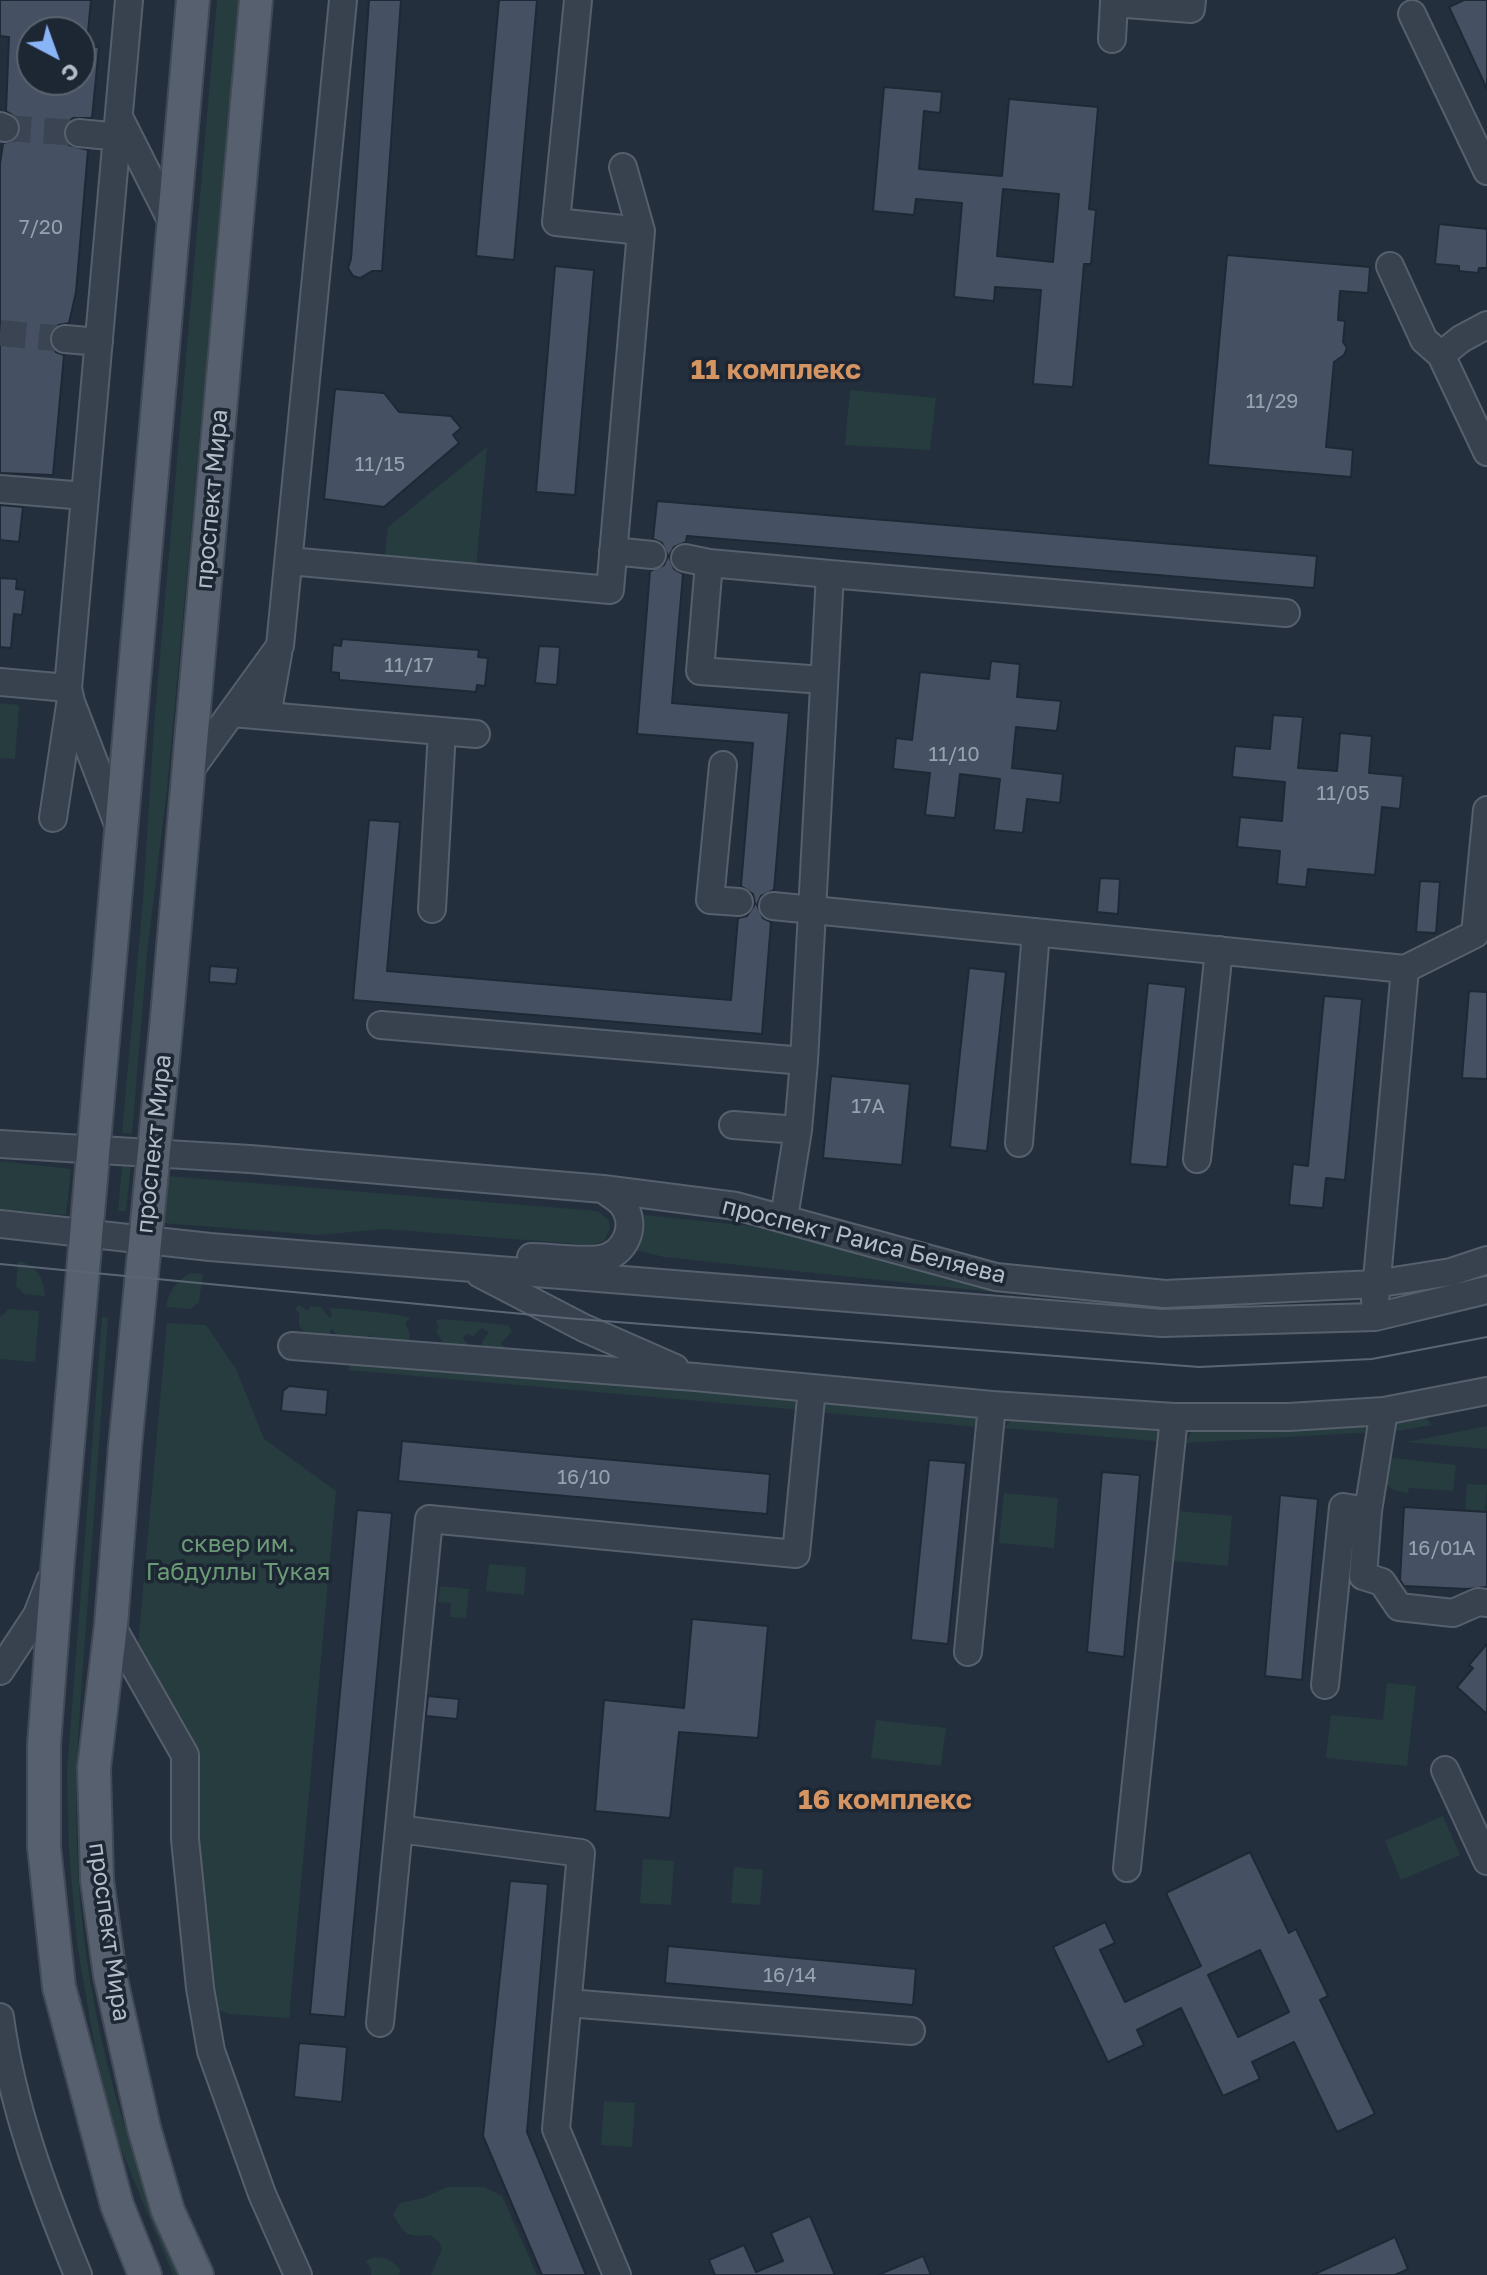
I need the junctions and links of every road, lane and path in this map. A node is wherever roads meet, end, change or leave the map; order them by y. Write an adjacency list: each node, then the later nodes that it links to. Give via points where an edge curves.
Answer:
1 (129, 0): 10 (street)
2 (193, 0): 14 (main road)
3 (256, 0): 38 (main road, проспект Мира)
4 (343, 0): 26 (street)
5 (578, 0): 15 (street, via 556,222)
6 (1192, 0): 7 (street, via 1191,9)
7 (1114, 2): 9 (street)
8 (1412, 14): 13 (street)
9 (1112, 39)
10 (119, 128): 11 (street); 14 (street); 19 (street)
11 (79, 133)
12 (623, 167): 15 (street)
13 (1487, 171)
14 (175, 228): 41 (main road)
15 (641, 231): 24 (street)
16 (1390, 266): 20 (street, via 1424,340)
17 (1487, 325): 20 (street)
18 (65, 339): 19 (street)
19 (99, 342): 23 (street)
20 (1441, 355): 21 (street)
21 (1487, 452)
22 (0, 489): 23 (street)
23 (85, 496): 32 (street)
24 (613, 551): 25 (street); 26 (street, via 610,590)
25 (652, 555)
26 (289, 561): 29 (street)
27 (830, 574): 28 (street); 30 (street); 30 (street, via 697,560 700,671)
28 (1286, 613)
29 (280, 646): 33 (street); 34 (street)
30 (823, 680): 45 (street)
31 (0, 682): 32 (street)
32 (69, 695): 40 (street); 41 (street)
33 (232, 713): 34 (street); 38 (street)
34 (267, 716): 35 (street)
35 (442, 731): 36 (street); 44 (street)
36 (476, 734)
37 (723, 765): 42 (street, via 710,900)
38 (188, 773): 57 (main road, проспект Мира)
39 (1487, 810): 47 (street)
40 (53, 818)
41 (121, 833): 56 (main road)
42 (739, 902)
43 (773, 906): 45 (street)
44 (432, 909)
45 (813, 910): 46 (street); 51 (street)
46 (1036, 932): 48 (street); 54 (street)
47 (1481, 935): 49 (street)
48 (1219, 950): 49 (street); 58 (street)
49 (1405, 969): 66 (street)
50 (381, 1025): 51 (street)
51 (804, 1061): 53 (street)
52 (733, 1125): 53 (street)
53 (798, 1130): 60 (street)
54 (1019, 1143)
55 (0, 1144): 56 (street, проспект Раиса Беляева)
56 (94, 1149): 57 (street, проспект Раиса Беляева); 62 (main road)
57 (153, 1153): 59 (street, проспект Раиса Беляева); 63 (main road, проспект Мира)
58 (1197, 1159)
59 (603, 1189): 60 (street, проспект Раиса Беляева, via 736,1206); 65 (street, via 623,1205 629,1225 628,1239 618,1251 601,1259 512,1256)
60 (784, 1218): 66 (street, проспект Раиса Беляева, via 996,1277 1165,1294)
61 (0, 1224): 62 (street, проспект Раиса Беляева)
62 (87, 1233): 63 (street, проспект Раиса Беляева); 79 (main road)
63 (145, 1240): 65 (street, проспект Раиса Беляева); 81 (main road, проспект Мира)
64 (1487, 1260): 66 (street, проспект Раиса Беляева, via 1451,1272)
65 (469, 1269): 68 (street, проспект Раиса Беляева, via 1162,1323); 69 (street)
66 (1375, 1284): 68 (street)
67 (1487, 1290): 68 (street, проспект Раиса Беляева)
68 (1375, 1317)
69 (599, 1334): 71 (street, via 603,1351); 72 (street)
70 (292, 1346): 71 (street)
71 (594, 1369): 72 (street)
72 (695, 1377): 73 (street)
73 (812, 1388): 75 (street); 86 (street, via 796,1554 429,1519)
74 (1487, 1391): 76 (street)
75 (992, 1405): 77 (street); 82 (street)
76 (1384, 1411): 77 (street); 78 (street)
77 (1174, 1417): 88 (street)
78 (1368, 1511): 80 (street, via 1363,1576 1382,1582 1399,1607 1453,1613); 84 (street, via 1343,1507)
79 (58, 1559): 83 (street, via 37,1615); 95 (main road, via 44,1745 44,1847 59,1987 117,2205)
80 (1487, 1603)
81 (111, 1625): 96 (main road, проспект Мира, via 94,1768 97,1880 110,1975 144,2128 168,2211); 97 (street, via 185,1755 175,1840 191,1988 262,2194)
82 (968, 1652)
83 (0, 1671)
84 (1325, 1685)
85 (1445, 1770): 87 (street)
86 (399, 1829): 89 (street, via 581,1853); 91 (street)
87 (1487, 1861)
88 (1127, 1868)
89 (568, 2003): 92 (street); 98 (street, via 556,2129)
90 (0, 2017): 93 (street)
91 (380, 2023)
92 (911, 2031)
93 (3, 2059): 94 (street)
94 (78, 2275)
95 (145, 2275)
96 (197, 2275)
97 (298, 2275)
98 (617, 2275)

